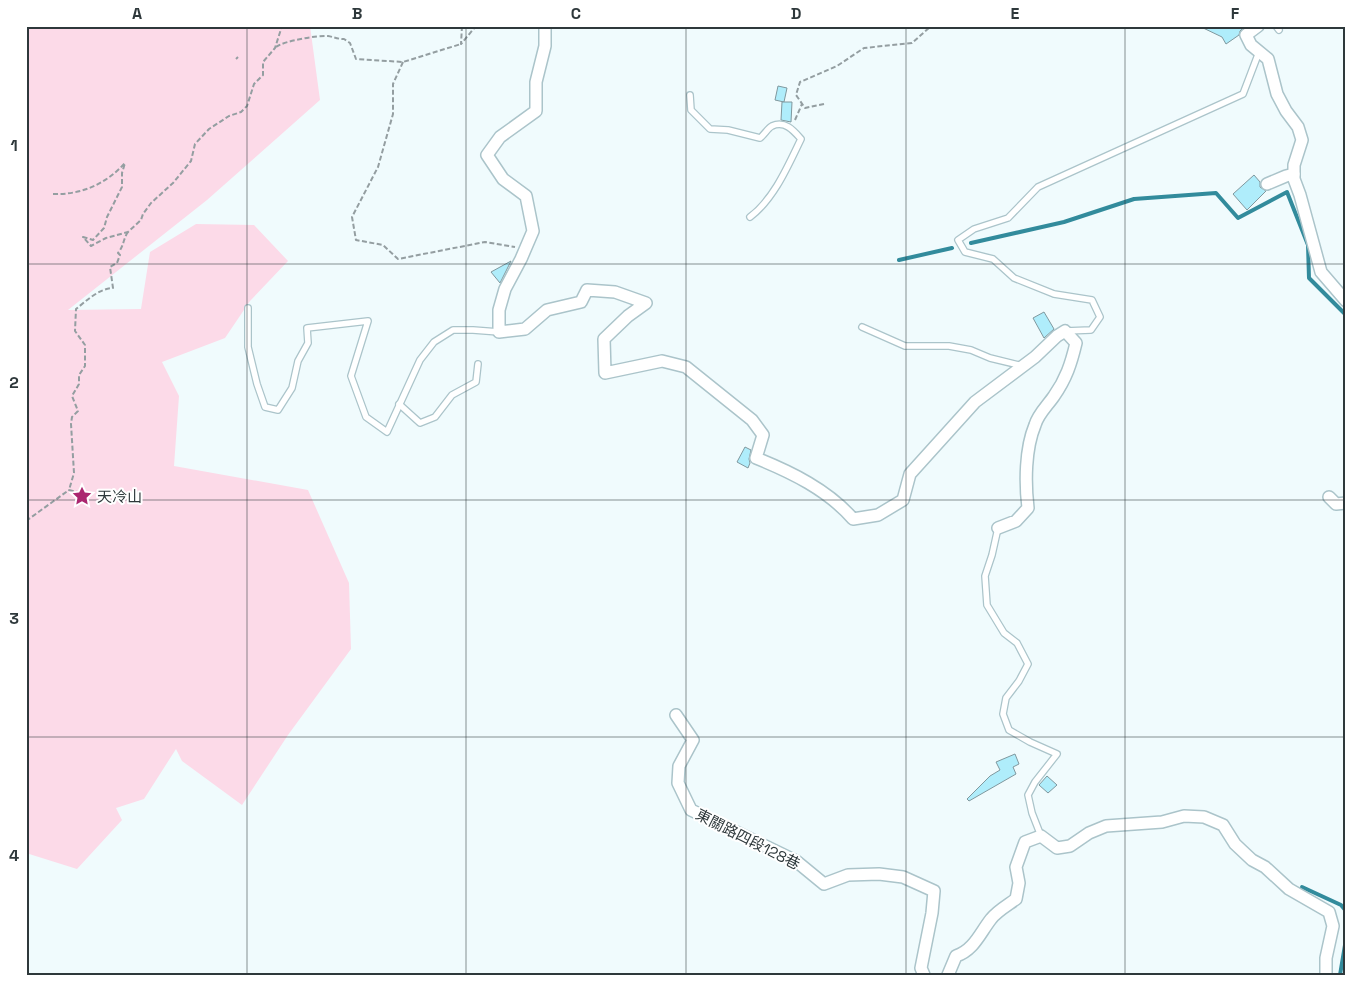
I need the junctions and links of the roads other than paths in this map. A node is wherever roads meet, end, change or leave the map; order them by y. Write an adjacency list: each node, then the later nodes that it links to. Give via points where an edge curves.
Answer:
1 (545, 26): 12 (street, via 545,46 536,82 536,112 500,137 487,155 502,180 526,196 533,231 505,289)
2 (1258, 26): 3 (street, via 1246,35)
3 (1259, 52): 5 (street, via 1268,59 1277,94 1298,127 1302,140); 11 (lane, via 1243,94 1038,187 1008,218 974,229 958,240 965,252 993,259 1014,278 1054,294 1092,300 1100,317 1091,330)
4 (690, 95): 7 (lane, via 691,110 710,129 760,138 772,126 784,124 801,139 787,169 760,210)
5 (1294, 174): 6 (street); 8 (street, via 1321,272)
6 (1267, 184)
7 (750, 218)
8 (1346, 301)
9 (248, 308): 15 (lane, via 248,347 265,408 278,410 292,388 298,361 308,343 307,328 368,321 351,376 366,416 387,432)
10 (862, 327): 14 (lane, via 905,346 949,346)
11 (1065, 331): 14 (street); 18 (street, via 1076,344 1070,368 1035,424 1029,450 1028,508 1016,521)
12 (499, 332): 14 (street, via 525,329 547,310 581,302 587,290 614,292 646,304 604,339 605,373 662,362 686,367 752,420 763,435 756,458 793,473 843,507 853,519 878,515 902,500 910,474 974,402); 15 (lane, via 453,330 434,342 420,360)
13 (478, 364): 15 (lane, via 476,382 452,395 435,417 420,423)
14 (1023, 366)
15 (399, 404)
16 (1329, 497): 17 (street, via 1336,504)
17 (1346, 503)
18 (998, 528): 20 (lane, via 985,576 987,605 1004,633 1017,643 1028,664 1006,698 1003,714 1009,730 1057,754 1028,794)
19 (676, 716): 21 (street, 東關路四段128巷, via 693,740 679,766 678,783 691,810 796,861 824,884 848,875 879,874 903,877 934,891 921,968)
20 (1041, 836): 22 (street, via 1025,842 1016,867 1019,883 1016,899 992,917 966,953 956,956); 23 (street, via 1057,848 1070,846 1106,826 1162,822 1184,816 1204,816 1223,825 1235,844 1252,860 1290,889 1329,912 1333,926)
21 (924, 975)
22 (948, 975)
23 (1326, 975)

